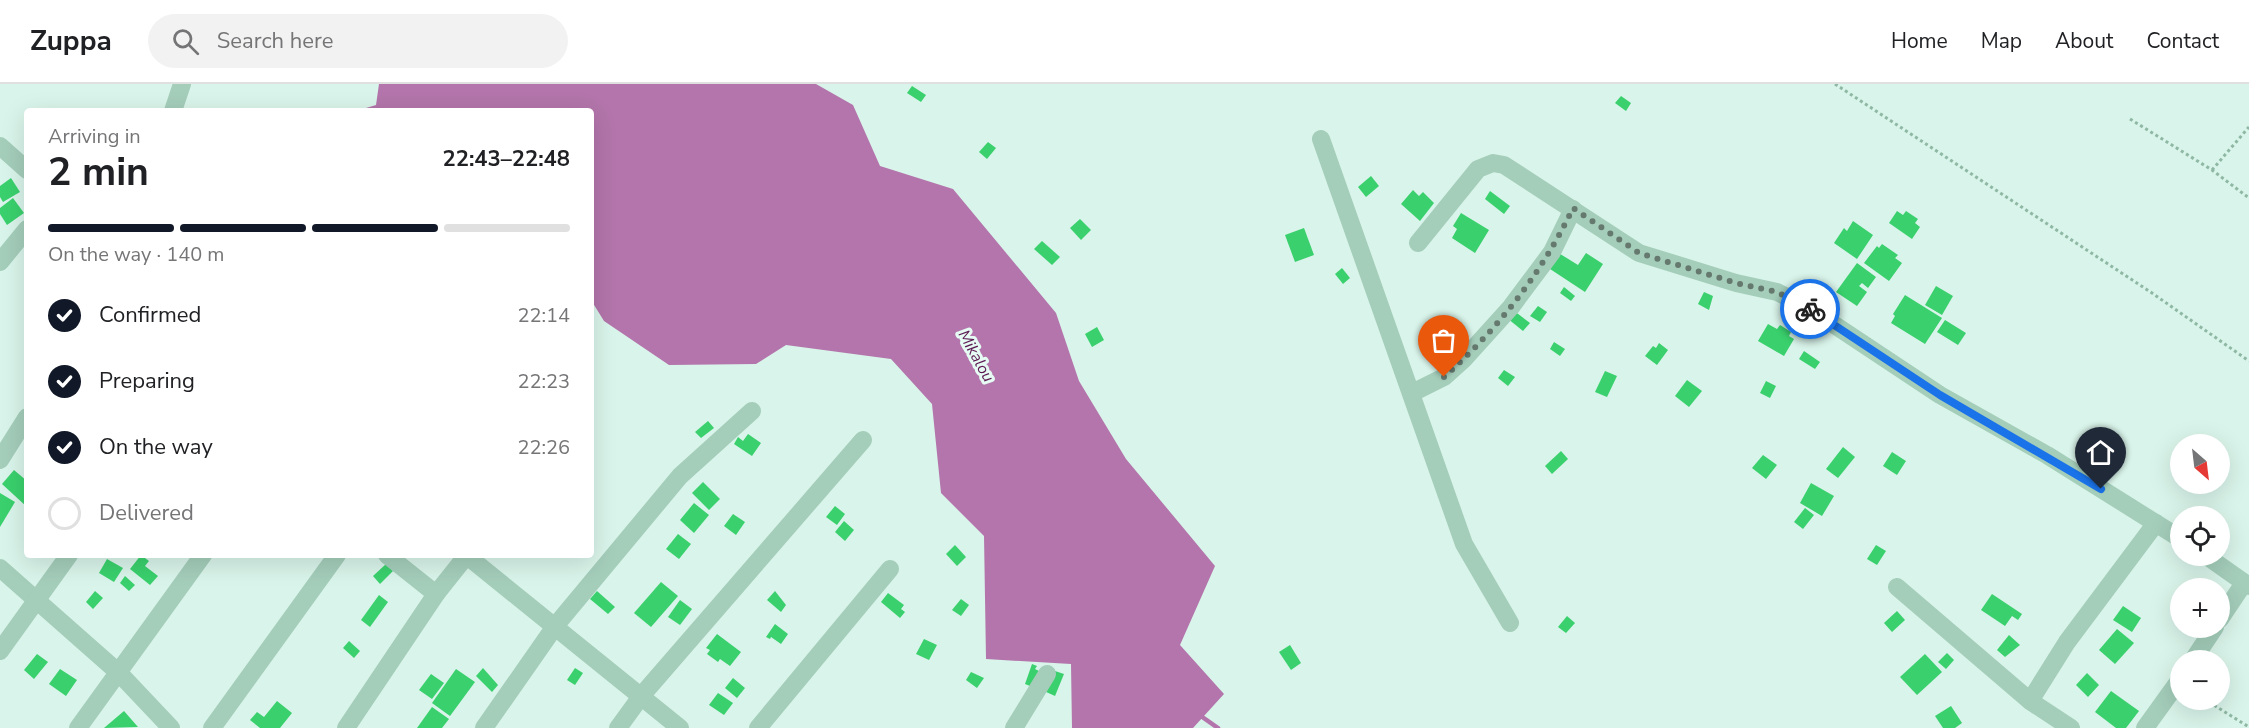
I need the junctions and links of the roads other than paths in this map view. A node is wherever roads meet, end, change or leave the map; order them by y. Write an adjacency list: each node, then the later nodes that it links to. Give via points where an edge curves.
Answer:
1 (182, 84): 2 (street)
2 (174, 108)
3 (1321, 139): 10 (street, via 1385,327)
4 (0, 146): 5 (street)
5 (24, 167)
6 (1573, 208): 8 (street, via 1522,175 1492,163 1478,170); 10 (street, via 1552,252 1511,307 1444,377); 15 (street, via 1639,253 1777,292 1809,308 1940,395)
7 (24, 233): 9 (street)
8 (1418, 243)
9 (0, 262)
10 (1412, 393): 31 (street, via 1464,544)
11 (752, 411): 32 (street, via 680,476)
12 (24, 422): 14 (street)
13 (862, 440): 37 (street)
14 (0, 460)
15 (2156, 523): 16 (street); 38 (street, via 2067,642)
16 (2170, 532)
17 (67, 558): 29 (street)
18 (201, 558): 34 (street)
19 (335, 558): 41 (street)
20 (391, 558): 28 (street)
21 (465, 558): 28 (street)
22 (471, 558): 32 (street)
23 (2220, 566): 26 (street)
24 (0, 568): 29 (street)
25 (890, 569): 46 (street)
26 (2246, 585): 30 (street)
27 (1897, 587): 38 (street)
28 (436, 594): 42 (street)
29 (37, 601): 33 (street); 34 (street)
30 (2230, 606)
31 (1510, 623)
32 (556, 625): 37 (street); 43 (street)
33 (0, 651)
34 (119, 673): 39 (street); 40 (street)
35 (1047, 674): 47 (street)
36 (2170, 693): 49 (street)
37 (642, 695): 44 (street); 45 (street)
38 (2030, 701): 48 (street)
39 (78, 728)
40 (171, 728)
41 (212, 728)
42 (346, 728)
43 (484, 728)
44 (618, 728)
45 (680, 728)
46 (758, 728)
47 (1014, 728)
48 (2071, 728)
49 (2145, 728)

